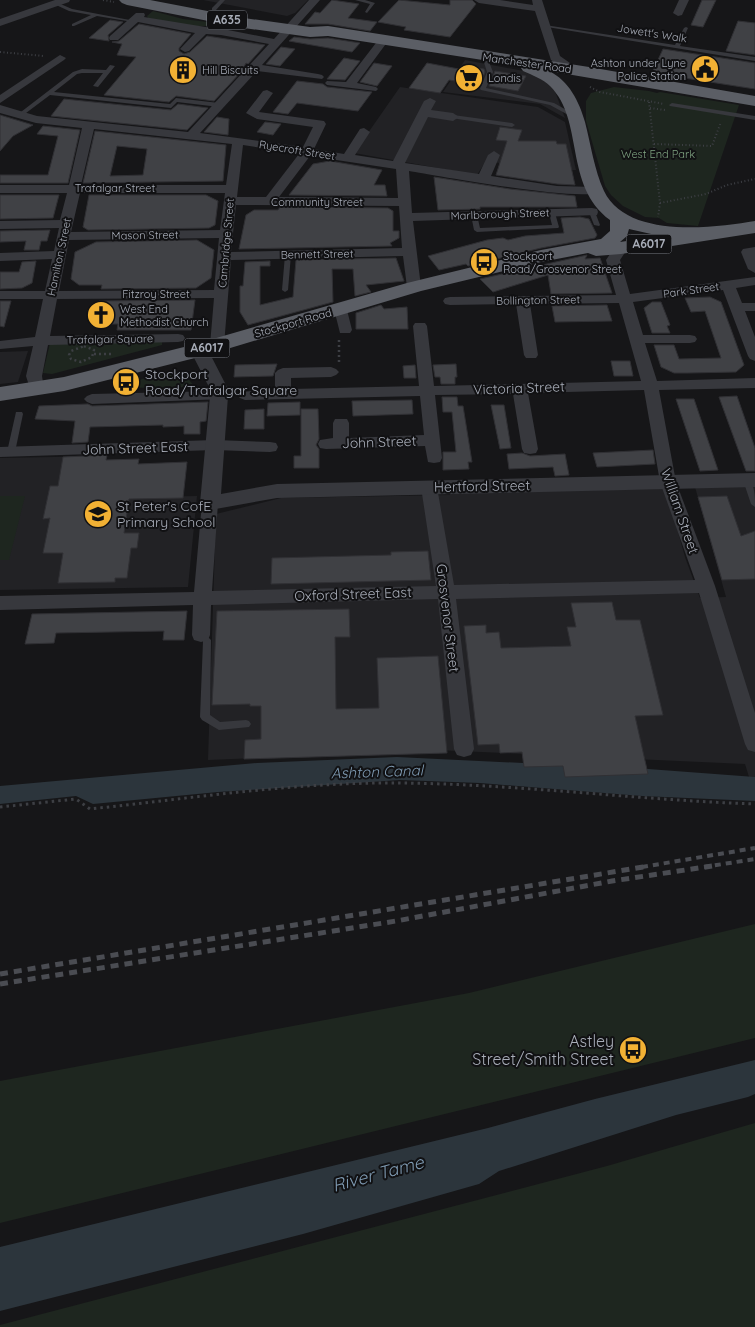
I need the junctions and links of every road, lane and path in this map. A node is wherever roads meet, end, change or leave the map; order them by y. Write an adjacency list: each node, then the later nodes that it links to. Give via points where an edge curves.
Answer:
1 (127, 0): 11 (highway, Manchester Road / A635)
2 (157, 0): 11 (street)
3 (315, 0): 19 (street)
4 (357, 0): 12 (lane, via 373,3)
5 (479, 0): 10 (street)
6 (669, 0): 7 (street)
7 (683, 1): 13 (street)
8 (61, 2): 14 (lane, via 71,10); 16 (street)
9 (218, 4): 11 (highway, Manchester Road / A635); 19 (highway, Manchester Road / A635)
10 (539, 4): 20 (street)
11 (173, 5): 17 (highway, Manchester Road / A635)
12 (367, 12)
13 (678, 13)
14 (95, 15): 15 (lane); 18 (lane)
15 (136, 19): 22 (street, Manchester Road); 25 (street)
16 (0, 23)
17 (244, 23): 19 (highway, Manchester Road / A635); 23 (street, Manchester Road, via 228,25)
18 (74, 25)
19 (290, 26): 26 (highway, Manchester Road / A635, via 310,32 328,31); 27 (street)
20 (547, 26): 28 (lane, Jowett's Walk); 35 (street)
21 (686, 28): 29 (lane)
22 (204, 31): 23 (street, Manchester Road); 30 (street)
23 (222, 32): 27 (street, Manchester Road)
24 (645, 34): 28 (lane)
25 (114, 38)
26 (383, 41): 33 (highway, Manchester Road / A635); 43 (street)
27 (274, 42): 37 (street)
28 (642, 42): 29 (lane, Jowett's Walk)
29 (678, 47): 34 (lane, Jowett's Walk)
30 (185, 49)
31 (0, 52): 32 (path)
32 (60, 58): 49 (street)
33 (490, 58): 35 (highway, Manchester Road / A635); 55 (highway, A635, via 540,72 556,81); 55 (lane, via 490,72 483,89)
34 (755, 59)
35 (549, 61): 44 (highway, Manchester Road / A635, via 574,70)
36 (112, 66): 38 (lane)
37 (254, 67): 39 (street); 54 (street)
38 (106, 72): 42 (lane); 46 (lane, via 78,72)
39 (318, 77)
40 (331, 83): 43 (street)
41 (586, 85): 44 (highway, A635, via 605,81); 52 (path, via 600,92); 55 (highway, via 574,92)
42 (96, 86)
43 (349, 86): 45 (street)
44 (664, 86): 48 (highway, Manchester Road / A635)
45 (372, 89)
46 (48, 93): 54 (lane, via 171,106 176,100); 60 (lane)
47 (267, 93): 69 (street, via 252,113 320,124)
48 (718, 95): 51 (highway, Manchester Road / A635); 57 (lane)
49 (0, 100)
50 (430, 101): 58 (street)
51 (755, 101)
52 (649, 102): 53 (path); 68 (path)
53 (672, 105): 57 (lane)
54 (219, 106): 66 (street)
55 (572, 108): 78 (highway, A635)
56 (0, 109): 60 (street, Ryecroft Street)
57 (710, 111): 59 (lane)
58 (425, 113): 61 (street); 72 (street)
59 (725, 113): 62 (lane); 68 (path, via 712,146)
60 (20, 114): 63 (street, Ryecroft Street)
61 (453, 117): 64 (lane)
62 (755, 118)
63 (89, 125): 66 (street, Ryecroft Street); 75 (street, Hamilton Street)
64 (512, 125)
65 (364, 132): 71 (street)
66 (192, 135): 67 (street, Ryecroft Street)
67 (238, 141): 69 (street, Ryecroft Street); 79 (street, Cambridge Street)
68 (654, 144): 82 (path)
69 (307, 152): 71 (street, Ryecroft Street); 80 (street)
70 (494, 155): 73 (street)
71 (347, 158): 72 (street, Ryecroft Street)
72 (400, 166): 73 (street, Ryecroft Street); 81 (street)
73 (483, 179): 77 (street, Ryecroft Street)
74 (755, 179): 82 (path)
75 (75, 188): 76 (street, Trafalgar Street); 79 (street, Trafalgar Street); 89 (street, Hamilton Street)
76 (0, 189)
77 (550, 189): 78 (street, Ryecroft Street)
78 (594, 191): 85 (highway, A635, via 603,206)
79 (230, 195): 80 (street, Community Street); 92 (street, Cambridge Street)
80 (269, 202): 81 (street, Community Street)
81 (406, 202): 84 (street)
82 (660, 204): 90 (path)
83 (592, 212): 84 (street, Marlborough Street); 87 (lane)
84 (407, 217): 96 (street)
85 (619, 218): 90 (highway, A635); 94 (highway, Stockport Road / A6017, via 620,232 614,239)
86 (0, 225): 89 (street)
87 (597, 225)
88 (755, 227): 91 (highway, Stockport Road / A635)
89 (65, 230): 92 (street, Mason Street); 97 (street, Hamilton Street)
90 (656, 230): 91 (highway, A635)
91 (714, 233): 93 (highway, Stockport Road / A6017)
92 (226, 234): 99 (street, Cambridge Street)
93 (621, 248): 94 (highway, Stockport Road / A6017); 109 (street, William Street, via 613,260)
94 (584, 249): 104 (highway, Stockport Road / A6017, via 540,256)
95 (755, 251): 101 (street, via 748,252)
96 (409, 252): 98 (street, Bennett Street); 104 (street)
97 (59, 255): 100 (street); 106 (street, Hamilton Street)
98 (288, 255): 99 (street, Bennett Street); 105 (lane)
99 (225, 256): 107 (street, Cambridge Street)
100 (0, 257)
101 (755, 269)
102 (755, 281): 103 (street, Park Street)
103 (728, 285): 109 (street, Park Street); 112 (street)
104 (414, 287): 114 (highway, Stockport Road / A6017)
105 (285, 290)
106 (52, 294): 107 (street, Fitzroy Street); 108 (street, Fitzroy Street); 120 (street, Hamilton Street)
107 (222, 294): 122 (street, Cambridge Street)
108 (0, 296)
109 (626, 299): 110 (street, Bollington Street); 118 (street, William Street)
110 (522, 300): 111 (street, Bollington Street); 124 (street)
111 (450, 301)
112 (736, 307): 113 (street); 125 (street)
113 (755, 307)
114 (341, 309): 116 (street); 122 (highway, Stockport Road / A6017)
115 (420, 326): 131 (street)
116 (345, 330): 126 (path, via 339,330)
117 (178, 338): 120 (street, Trafalgar Square)
118 (638, 339): 119 (street); 128 (street, William Street)
119 (690, 339)
120 (42, 340): 121 (street, Trafalgar Square); 130 (street, Hamilton Street, via 34,376)
121 (0, 346)
122 (208, 347): 130 (highway, Stockport Road / A6017); 135 (street)
123 (91, 348): 123 (path, via 94,355 86,361 70,357 75,348)
124 (532, 355)
125 (755, 356)
126 (335, 372): 133 (street, via 283,373); 137 (street)
127 (755, 383): 128 (street, Victoria Street)
128 (650, 384): 129 (street, Victoria Street); 147 (street, William Street)
129 (520, 388): 131 (street, Victoria Street); 143 (street)
130 (36, 389): 132 (highway, Stockport Road / A6017)
131 (426, 391): 137 (street, Victoria Street); 139 (street)
132 (0, 394)
133 (283, 394): 134 (street, Victoria Street); 137 (street, Victoria Street)
134 (245, 395)
135 (219, 396): 136 (street); 141 (street)
136 (92, 399)
137 (341, 408): 140 (street)
138 (18, 414): 144 (lane)
139 (432, 440): 140 (street, John Street); 145 (street)
140 (334, 444)
141 (215, 445): 142 (street, John Street East); 144 (street, John Street East); 149 (street)
142 (270, 447)
143 (530, 449)
144 (5, 452)
145 (434, 458)
146 (751, 480): 147 (street, Hertford Street); 150 (lane)
147 (668, 482): 148 (street, Hertford Street); 151 (street, William Street)
148 (429, 487): 149 (street, Hertford Street, via 277,491); 152 (street, Grosvenor Street)
149 (210, 503): 153 (street)
150 (755, 504)
151 (706, 586): 152 (street, Oxford Street East); 157 (street, William Street)
152 (446, 592): 153 (street, Oxford Street East); 158 (street, Grosvenor Street)
153 (202, 599): 154 (street, Oxford Street East); 155 (street)
154 (0, 604)
155 (201, 634): 156 (lane, via 207,640 205,717 219,726)
156 (246, 724)
157 (755, 744)
158 (464, 749)
159 (755, 804): 160 (path, via 401,783 281,790 90,809 76,799)
160 (0, 807)

